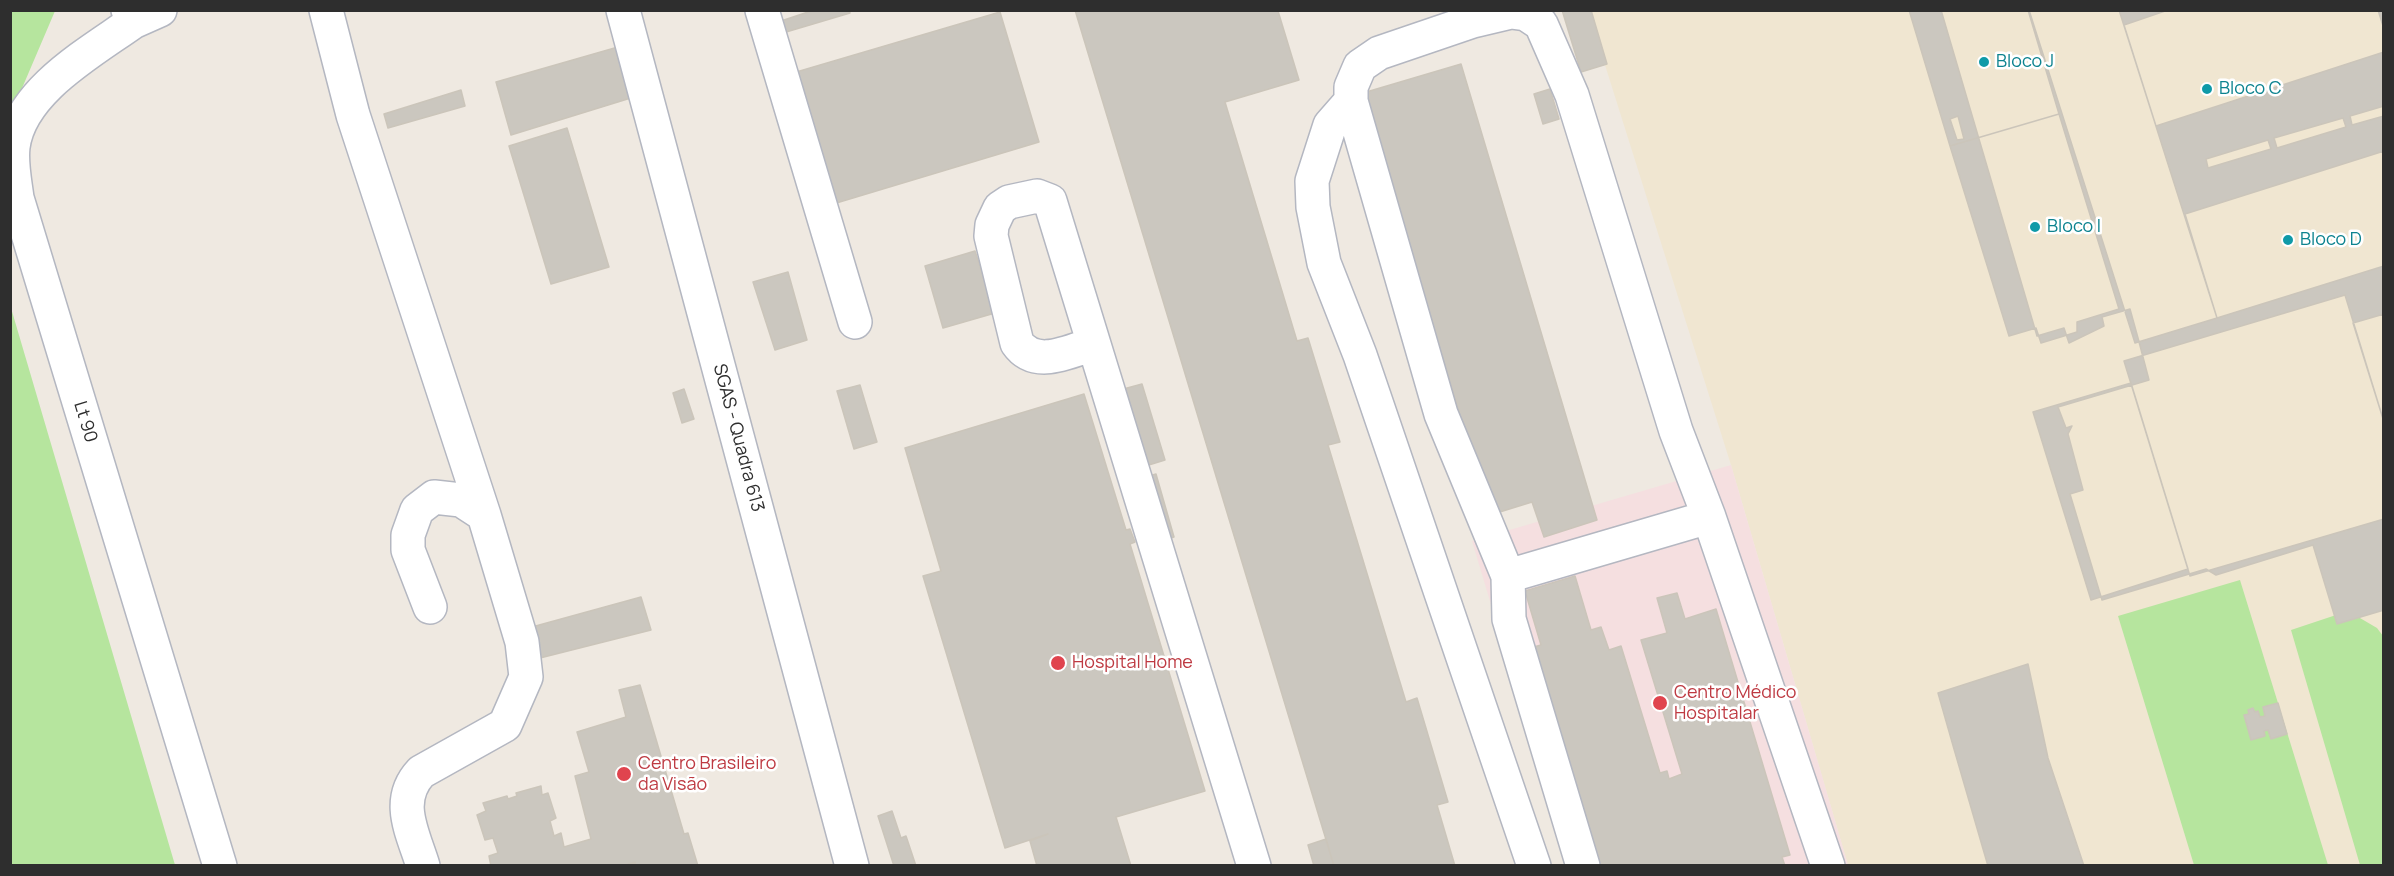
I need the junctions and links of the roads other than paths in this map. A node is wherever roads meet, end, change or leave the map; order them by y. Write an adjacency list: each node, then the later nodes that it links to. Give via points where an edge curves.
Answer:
1 (326, 10): 8 (street, via 353,115)
2 (623, 10): 14 (street, SGAS - Quadra 613)
3 (762, 10): 6 (street)
4 (140, 14): 12 (street, Lt 90, via 52,82 29,108 13,146 14,180)
5 (1351, 101): 9 (street, via 1351,87 1360,66 1379,53 1511,12 1526,14 1541,24 1572,95 1676,431); 10 (street, via 1441,414); 16 (street, via 1330,125 1312,181 1324,263 1360,355)
6 (855, 322)
7 (1093, 344): 7 (street, via 1050,201 1037,196 1009,202 994,218 991,236 1017,343 1024,353 1036,357 1050,357); 15 (street)
8 (484, 515): 11 (street, via 461,500 434,497 417,510 408,535 408,550); 13 (street, via 522,642 526,677 505,725 422,772 414,781 408,793 407,812)
9 (1709, 517): 10 (street); 18 (street)
10 (1508, 576): 17 (street, via 1509,619)
11 (430, 607)
12 (220, 866)
13 (423, 866)
14 (852, 866)
15 (1254, 866)
16 (1534, 866)
17 (1584, 866)
18 (1828, 866)

